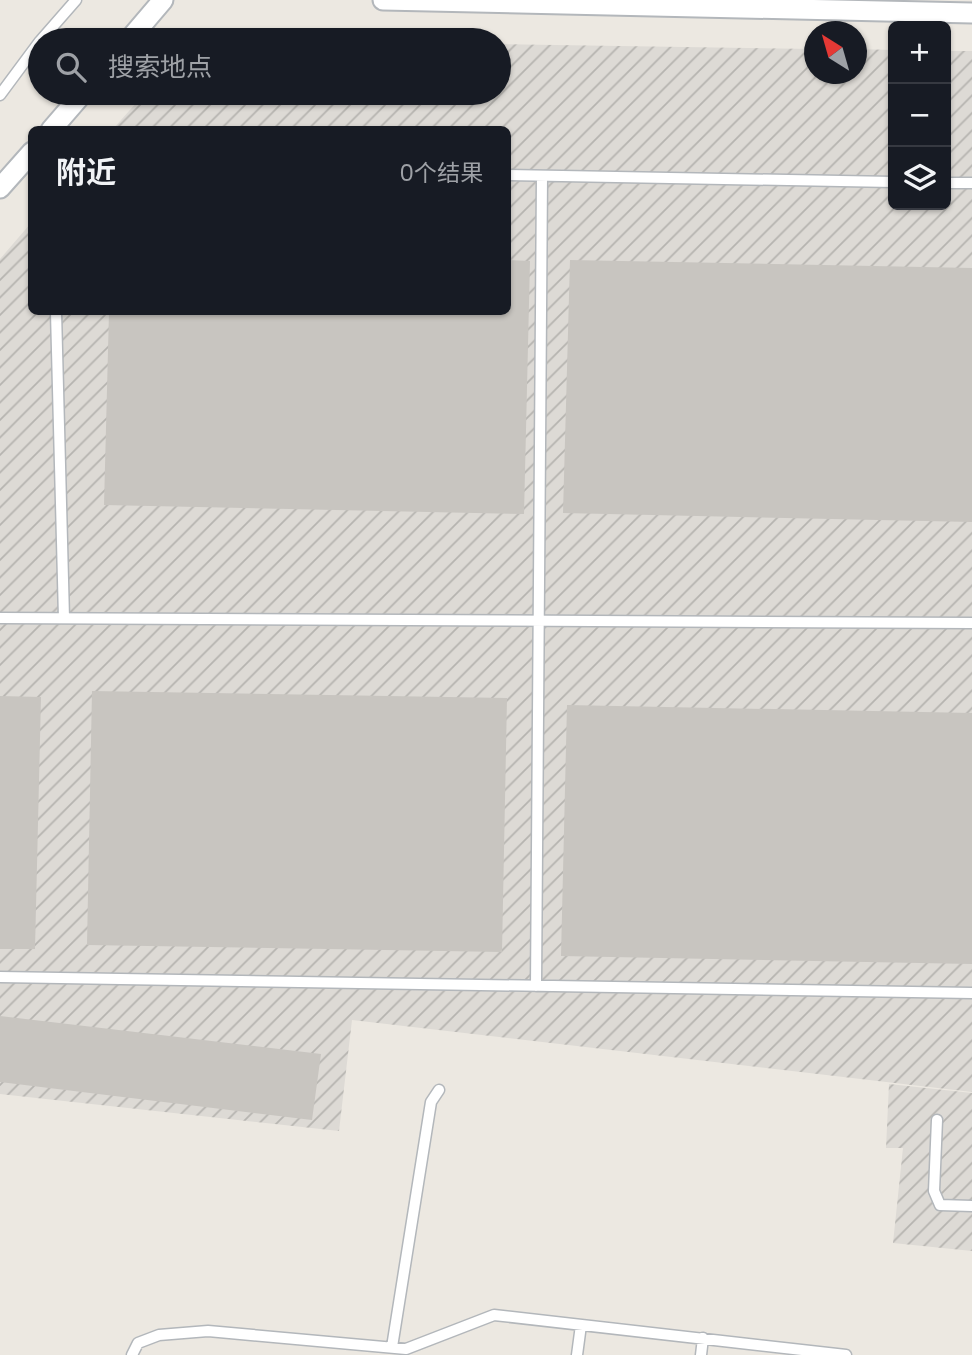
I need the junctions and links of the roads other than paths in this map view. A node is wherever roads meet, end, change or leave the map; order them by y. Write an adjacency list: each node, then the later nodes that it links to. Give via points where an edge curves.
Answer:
1 (76, 0): 5 (lane)
2 (163, 0): 6 (street)
3 (383, 0): 4 (street)
4 (972, 13)
5 (52, 28)
6 (138, 28)
7 (28, 58): 8 (lane)
8 (0, 95)
9 (73, 105): 10 (street)
10 (54, 126)
11 (28, 156): 17 (street)
12 (511, 176): 13 (lane)
13 (542, 176): 14 (lane); 21 (lane)
14 (888, 182)
15 (951, 183): 16 (lane)
16 (972, 183)
17 (0, 188)
18 (57, 315): 20 (lane)
19 (0, 618): 20 (lane)
20 (64, 618): 21 (lane)
21 (539, 621): 22 (lane); 24 (lane)
22 (972, 623)
23 (0, 977): 24 (lane)
24 (536, 986): 25 (lane)
25 (972, 993)
26 (439, 1090): 31 (lane, via 431,1102)
27 (937, 1120): 28 (lane, via 934,1191 940,1205)
28 (972, 1206)
29 (581, 1325): 30 (lane); 31 (lane, via 494,1315 406,1349); 33 (lane)
30 (703, 1338): 34 (lane); 35 (lane)
31 (392, 1347): 32 (lane, via 208,1331 159,1335 138,1343)
32 (132, 1355)
33 (577, 1355)
34 (701, 1355)
35 (846, 1355)

